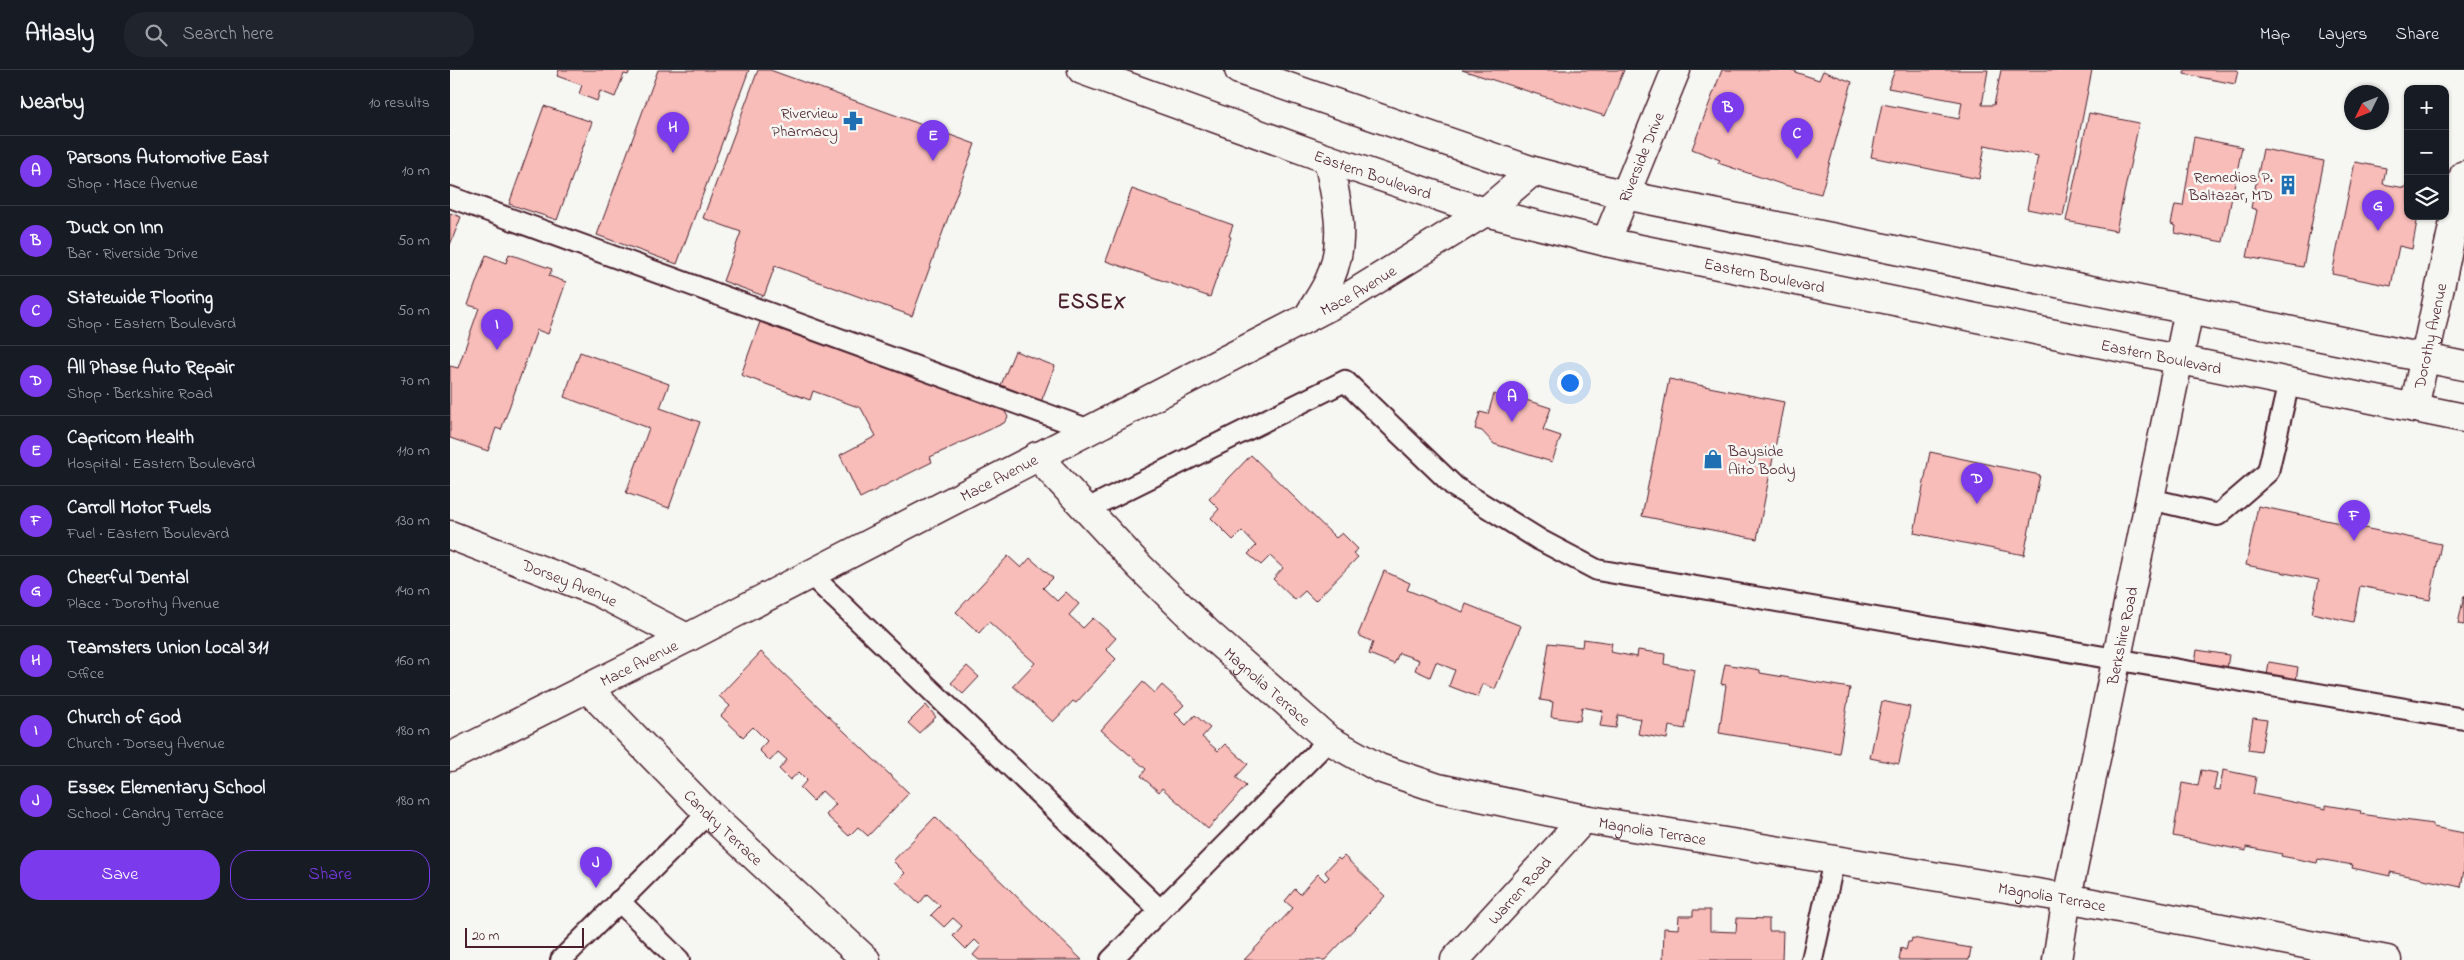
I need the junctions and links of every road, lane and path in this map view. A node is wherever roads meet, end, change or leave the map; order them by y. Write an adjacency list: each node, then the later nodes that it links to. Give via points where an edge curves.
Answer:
1 (1082, 70): 4 (main road, Eastern Boulevard)
2 (1239, 70): 5 (main road)
3 (1676, 70): 7 (main road, Riverside Drive)
4 (1328, 159): 9 (main road, Eastern Boulevard); 12 (main road, via 1340,218 1340,240 1331,277)
5 (1533, 171): 7 (main road); 9 (main road, Mace Avenue)
6 (2464, 175): 13 (main road, Dorothy Avenue)
7 (1625, 195): 10 (main road, Riverside Drive); 11 (main road)
8 (450, 197): 19 (lane)
9 (1485, 212): 10 (main road, Eastern Boulevard); 12 (main road, Mace Avenue, via 1352,294)
10 (1606, 242): 14 (main road, Eastern Boulevard)
11 (2189, 310): 13 (main road); 14 (main road, Berkshire Road)
12 (1308, 316): 19 (main road, Mace Avenue)
13 (2423, 359): 15 (main road); 17 (main road, Dorothy Avenue)
14 (2180, 360): 16 (main road, Eastern Boulevard); 21 (main road, Berkshire Road)
15 (2464, 366)
16 (2289, 382): 17 (main road, Eastern Boulevard); 21 (lane, via 2268,472 2218,515)
17 (2414, 408): 18 (main road, Eastern Boulevard)
18 (2464, 418)
19 (1087, 429): 20 (main road, Mace Avenue)
20 (1037, 456): 22 (main road, Magnolia Terrace); 24 (main road, Mace Avenue)
21 (2150, 499): 26 (main road, Berkshire Road)
22 (1087, 509): 26 (lane, via 1345,381 1455,488 1540,540 1597,570); 29 (main road, Magnolia Terrace, via 1140,567 1209,634)
23 (450, 534): 25 (main road, Dorsey Avenue, via 598,592)
24 (810, 574): 25 (main road, Mace Avenue); 36 (lane)
25 (687, 638): 27 (main road, Mace Avenue)
26 (2117, 660): 28 (lane); 34 (main road, Berkshire Road)
27 (587, 688): 30 (main road, Mace Avenue); 31 (main road, Candry Terrace)
28 (2464, 719)
29 (1329, 740): 32 (main road, Magnolia Terrace, via 1379,768 1438,788); 36 (lane)
30 (450, 757)
31 (708, 812): 35 (lane); 40 (main road, Candry Terrace)
32 (1584, 819): 33 (main road, Magnolia Terrace); 42 (main road, Warren Road)
33 (1834, 860): 34 (main road, Magnolia Terrace); 43 (lane)
34 (2067, 898): 37 (main road, Magnolia Terrace); 44 (main road, Berkshire Road)
35 (619, 901): 38 (lane); 39 (lane)
36 (1160, 910): 41 (lane)
37 (2299, 952): 45 (main road, Magnolia Terrace)
38 (561, 960)
39 (679, 960)
40 (866, 960)
41 (1111, 960)
42 (1455, 960)
43 (1812, 960)
44 (2057, 960)
45 (2387, 960)

